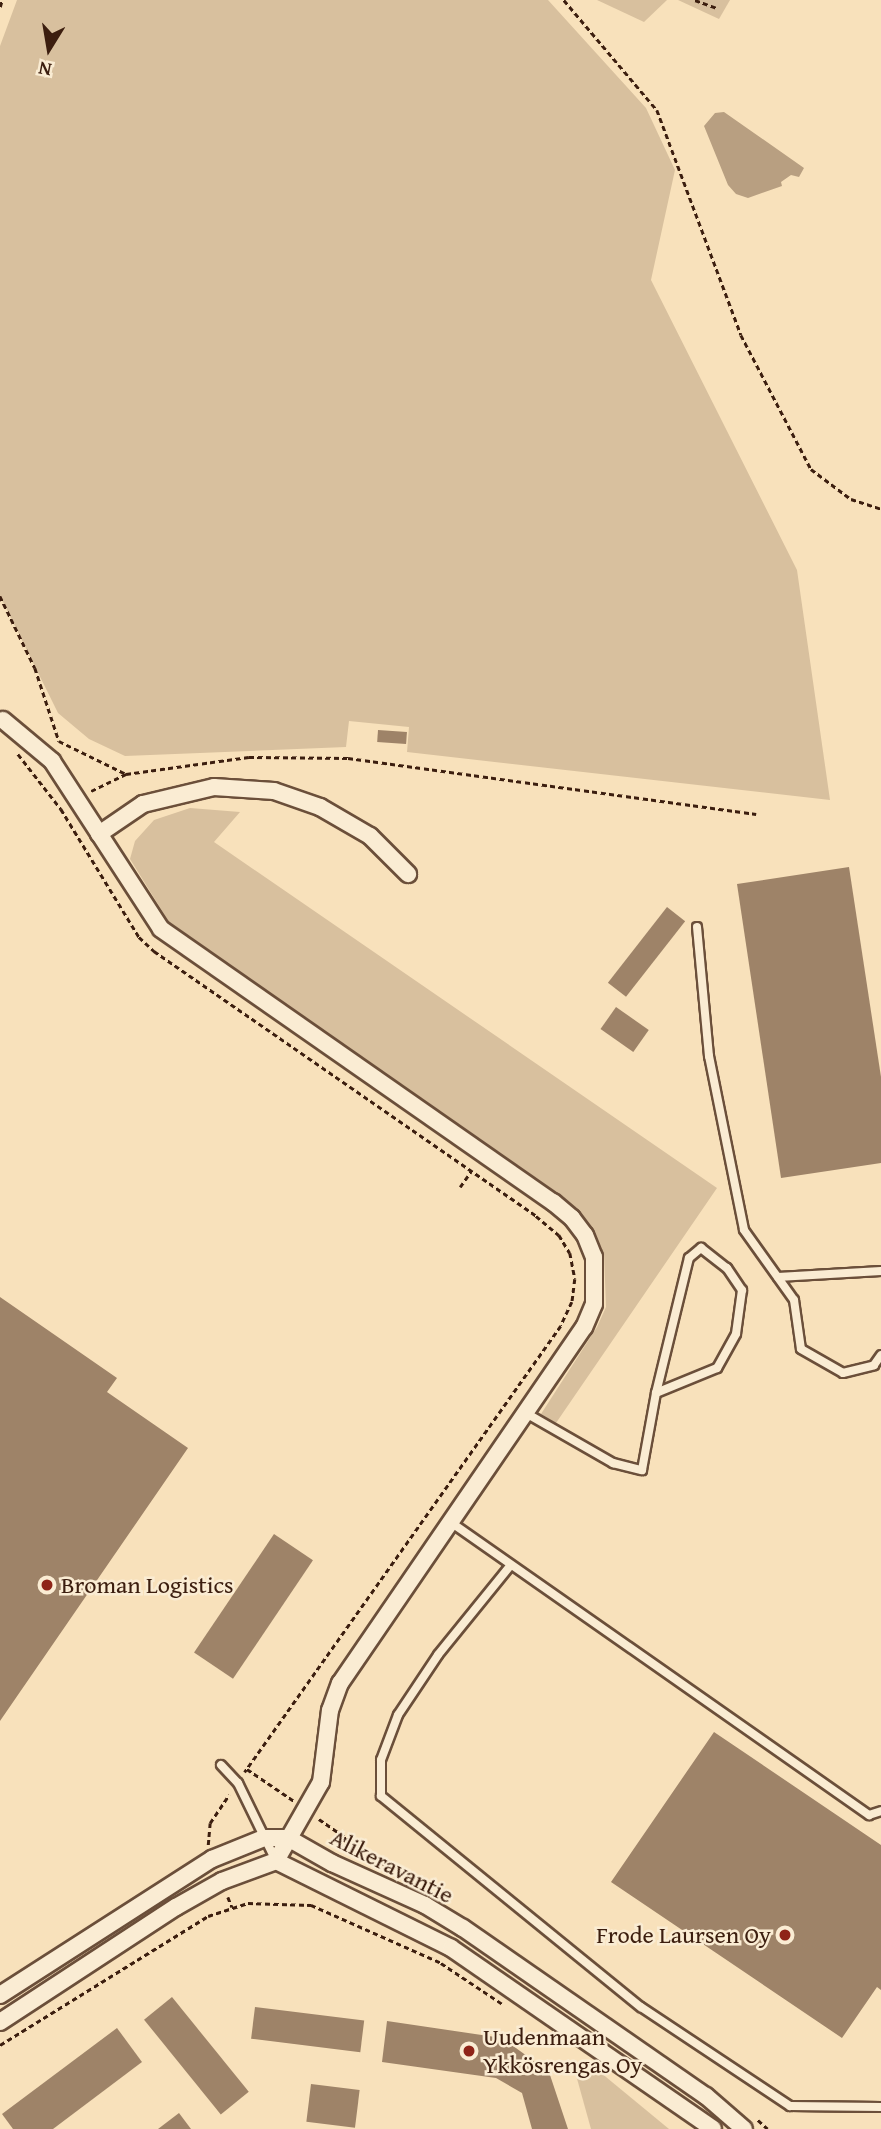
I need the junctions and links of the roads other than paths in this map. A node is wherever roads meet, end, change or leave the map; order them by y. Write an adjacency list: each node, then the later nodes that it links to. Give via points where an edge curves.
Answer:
1 (1, 719): 2 (street, via 52,761)
2 (99, 834): 3 (street, via 143,804 214,786 274,791 320,807 370,836); 9 (street, via 161,929 553,1202 585,1235 594,1257 594,1304 569,1350)
3 (408, 874)
4 (697, 927): 6 (lane, via 709,1056 744,1230)
5 (881, 1271): 6 (lane)
6 (778, 1276): 7 (lane, via 794,1300 802,1349 843,1373 874,1365)
7 (881, 1355)
8 (656, 1394): 8 (lane, via 689,1258 701,1248 727,1268 743,1290 736,1334 717,1368); 9 (lane, via 642,1470 613,1463)
9 (524, 1412): 10 (street)
10 (449, 1521): 11 (lane); 14 (street, via 340,1683 330,1710 321,1782)
11 (510, 1566): 13 (lane, via 869,1815); 19 (lane, via 438,1655 398,1715 381,1760 381,1796 641,2007 790,2106)
12 (220, 1765): 15 (lane, via 237,1783)
13 (881, 1811)
14 (288, 1838): 15 (street); 16 (street); 21 (street, Alikeravantie, via 463,1928 706,2096)
15 (264, 1839): 16 (lane); 17 (street, via 212,1858)
16 (276, 1861): 18 (street, via 222,1881); 20 (street, Alikeravantie, via 452,1948)
17 (0, 1995)
18 (0, 2022)
19 (881, 2107)
20 (713, 2129)
21 (744, 2129)

